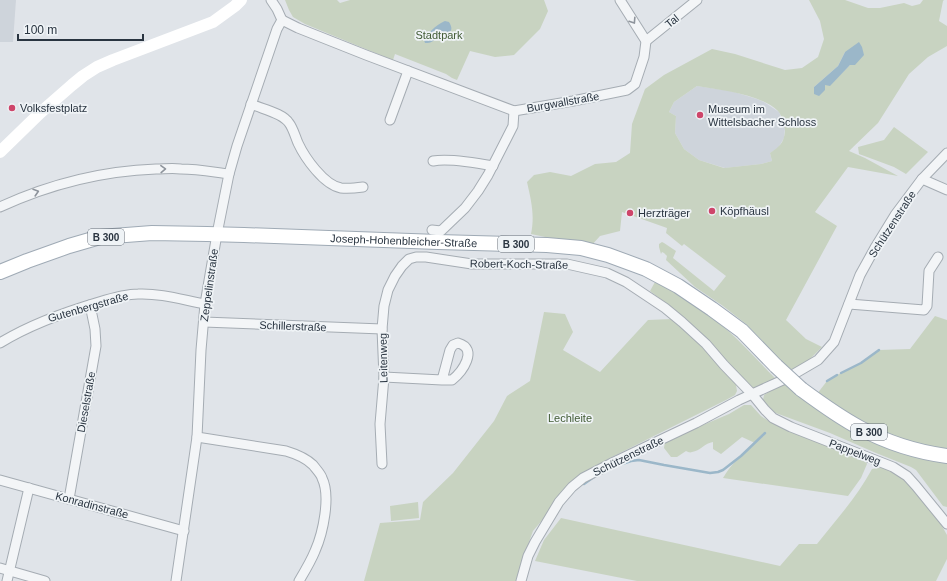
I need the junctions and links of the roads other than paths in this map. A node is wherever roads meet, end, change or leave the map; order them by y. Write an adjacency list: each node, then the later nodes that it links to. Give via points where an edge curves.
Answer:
1 (242, 0): 11 (main road, via 212,22 97,67 72,84)
2 (271, 0): 5 (street)
3 (620, 0): 6 (street, one-way to 6)
4 (697, 0): 6 (street, Tal)
5 (282, 20): 7 (street, Burgwallstraße); 8 (street, Zeppelinstraße)
6 (646, 41): 9 (street, Burgwallstraße, via 644,57 635,84 627,90)
7 (408, 71): 9 (street, Burgwallstraße); 10 (street)
8 (251, 104): 15 (street, Zeppelinstraße); 17 (street, via 282,116 289,123 309,161 330,183 342,188)
9 (514, 111): 14 (street, via 512,126)
10 (390, 120)
11 (0, 152)
12 (947, 153): 16 (street, Schützenstraße)
13 (433, 161): 14 (street)
14 (493, 166): 20 (street, via 465,208 441,231)
15 (229, 174): 19 (street, one-way to 15, via 23,196 74,180 106,174 181,169); 21 (street, Zeppelinstraße)
16 (922, 179): 18 (street); 26 (street, Schützenstraße, via 876,246 860,275)
17 (363, 187)
18 (947, 190)
19 (0, 207)
20 (432, 230)
21 (217, 234): 24 (main road, Joseph-Hohenbleicher-Straße / B 300, via 100,237); 25 (street, Zeppelinstraße); 37 (main road, Joseph-Hohenbleicher-Straße / B 300, bridge, via 547,245 593,250 646,269 678,286 742,331 801,388 831,411 860,428 884,439)
22 (938, 257): 26 (street, via 929,271 927,306 924,310)
23 (409, 259): 29 (street, Leitenweg, via 395,276 388,290); 35 (street, Robert-Koch-Straße, via 426,257 472,264 568,264 606,273 626,282 682,322)
24 (0, 272)
25 (205, 304): 27 (street, Gutenbergstraße, via 152,294 136,294 119,296); 28 (street, Zeppelinstraße)
26 (849, 304): 31 (street, Schützenstraße, via 834,342 818,360)
27 (90, 305): 30 (street, Gutenbergstraße, via 43,320); 41 (street, Dieselstraße, via 96,346)
28 (204, 322): 29 (street, Schillerstraße); 36 (street, Zeppelinstraße)
29 (382, 329): 32 (street, Leitenweg)
30 (0, 343)
31 (794, 374)
32 (384, 377): 33 (street); 38 (street, Leitenweg, via 380,424)
33 (442, 380)
34 (783, 380): 35 (street, Schützenstraße)
35 (752, 394): 42 (street, Pappelweg, via 773,418 893,467 907,476); 50 (street, Schützenstraße, via 583,478 559,502 528,556)
36 (197, 437): 43 (street, Zeppelinstraße); 49 (street, via 286,451 300,456 313,465 322,478 326,494 325,512 316,551)
37 (947, 456)
38 (382, 464)
39 (0, 480): 40 (street, Konradinstraße)
40 (30, 488): 41 (street, Konradinstraße); 45 (street)
41 (69, 499): 43 (street, Konradinstraße)
42 (947, 524)
43 (184, 531): 48 (street, Zeppelinstraße)
44 (0, 568): 45 (street)
45 (10, 571): 46 (street); 47 (street)
46 (7, 581)
47 (45, 581)
48 (176, 581)
49 (299, 581)
50 (521, 581)

